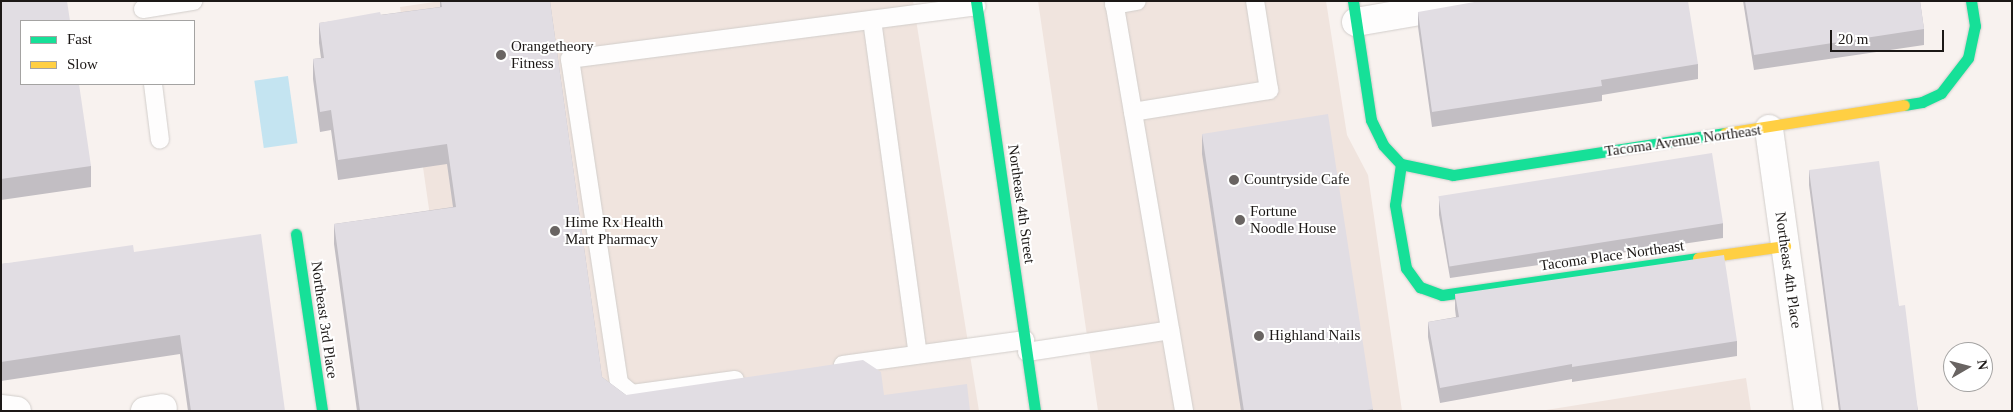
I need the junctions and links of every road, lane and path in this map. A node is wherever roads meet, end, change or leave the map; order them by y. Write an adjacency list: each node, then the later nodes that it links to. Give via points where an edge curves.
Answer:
1 (193, 1): 8 (lane)
2 (1137, 1): 6 (lane)
3 (1255, 1): 12 (lane, via 1269,90)
4 (1478, 1): 9 (street)
5 (1971, 1): 13 (street, Tacoma Avenue Northeast, via 1975,26 1968,58 1941,93 1922,102)
6 (1114, 3): 12 (lane)
7 (977, 4): 10 (lane); 19 (street, Northeast 4th Street)
8 (143, 10)
9 (1355, 12): 15 (street, via 1371,120 1383,145)
10 (872, 20): 20 (lane); 22 (lane, via 570,59 619,383 632,394)
11 (153, 85): 14 (lane)
12 (1133, 112): 18 (lane)
13 (1769, 129): 15 (street, Tacoma Avenue Northeast, via 1453,175); 17 (street, Northeast 4th Place)
14 (160, 140)
15 (1401, 164): 17 (street, Tacoma Place Northeast, via 1395,205 1406,268 1420,286 1442,295)
16 (296, 234): 25 (street, Northeast 3rd Place)
17 (1785, 246): 28 (street, Northeast 4th Place)
18 (1170, 330): 19 (lane); 27 (lane)
19 (1026, 346): 20 (lane); 26 (street, Northeast 4th Street)
20 (918, 354): 21 (lane)
21 (829, 367)
22 (750, 378)
23 (1, 409): 24 (street)
24 (17, 411)
25 (322, 411)
26 (1035, 411)
27 (1184, 411)
28 (1808, 411)

